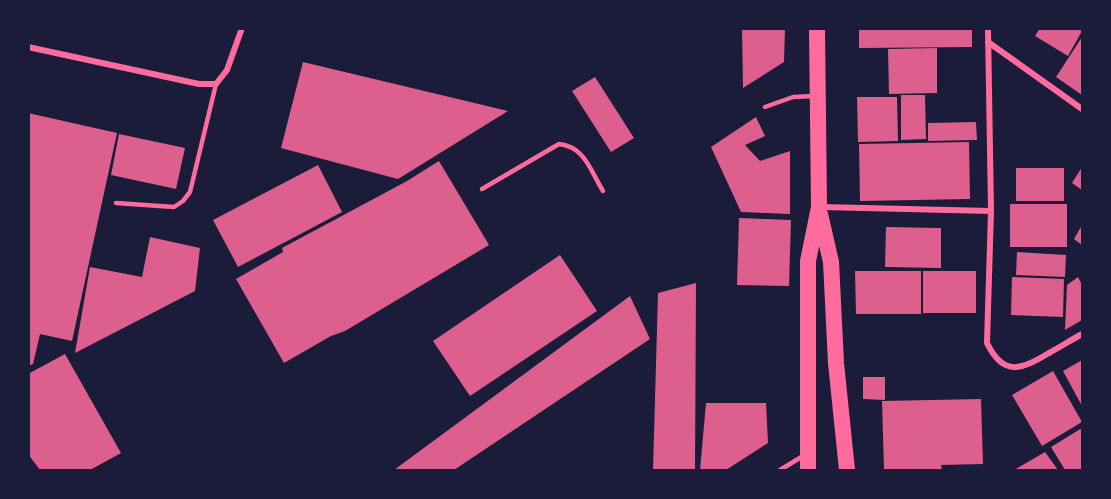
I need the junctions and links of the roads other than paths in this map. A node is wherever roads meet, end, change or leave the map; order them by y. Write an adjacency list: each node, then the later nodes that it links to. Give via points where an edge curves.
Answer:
1 (242, 28): 6 (street, via 227,70)
2 (817, 28): 7 (highway)
3 (988, 28): 4 (street)
4 (988, 42): 9 (street); 14 (street)
5 (28, 47): 6 (street, via 199,84)
6 (216, 84): 12 (lane, via 190,192 183,201 174,207)
7 (818, 96): 8 (lane, via 793,97); 13 (highway)
8 (765, 107)
9 (1083, 109)
10 (482, 189): 11 (lane, via 559,144 580,152)
11 (603, 191)
12 (116, 203)
13 (819, 207): 14 (street); 16 (highway, via 808,261); 19 (highway, via 831,262)
14 (991, 211): 15 (street, via 987,343 992,354 1012,367 1025,367)
15 (1083, 334)
16 (808, 453): 17 (lane); 18 (highway)
17 (780, 471)
18 (808, 471)
19 (847, 471)

